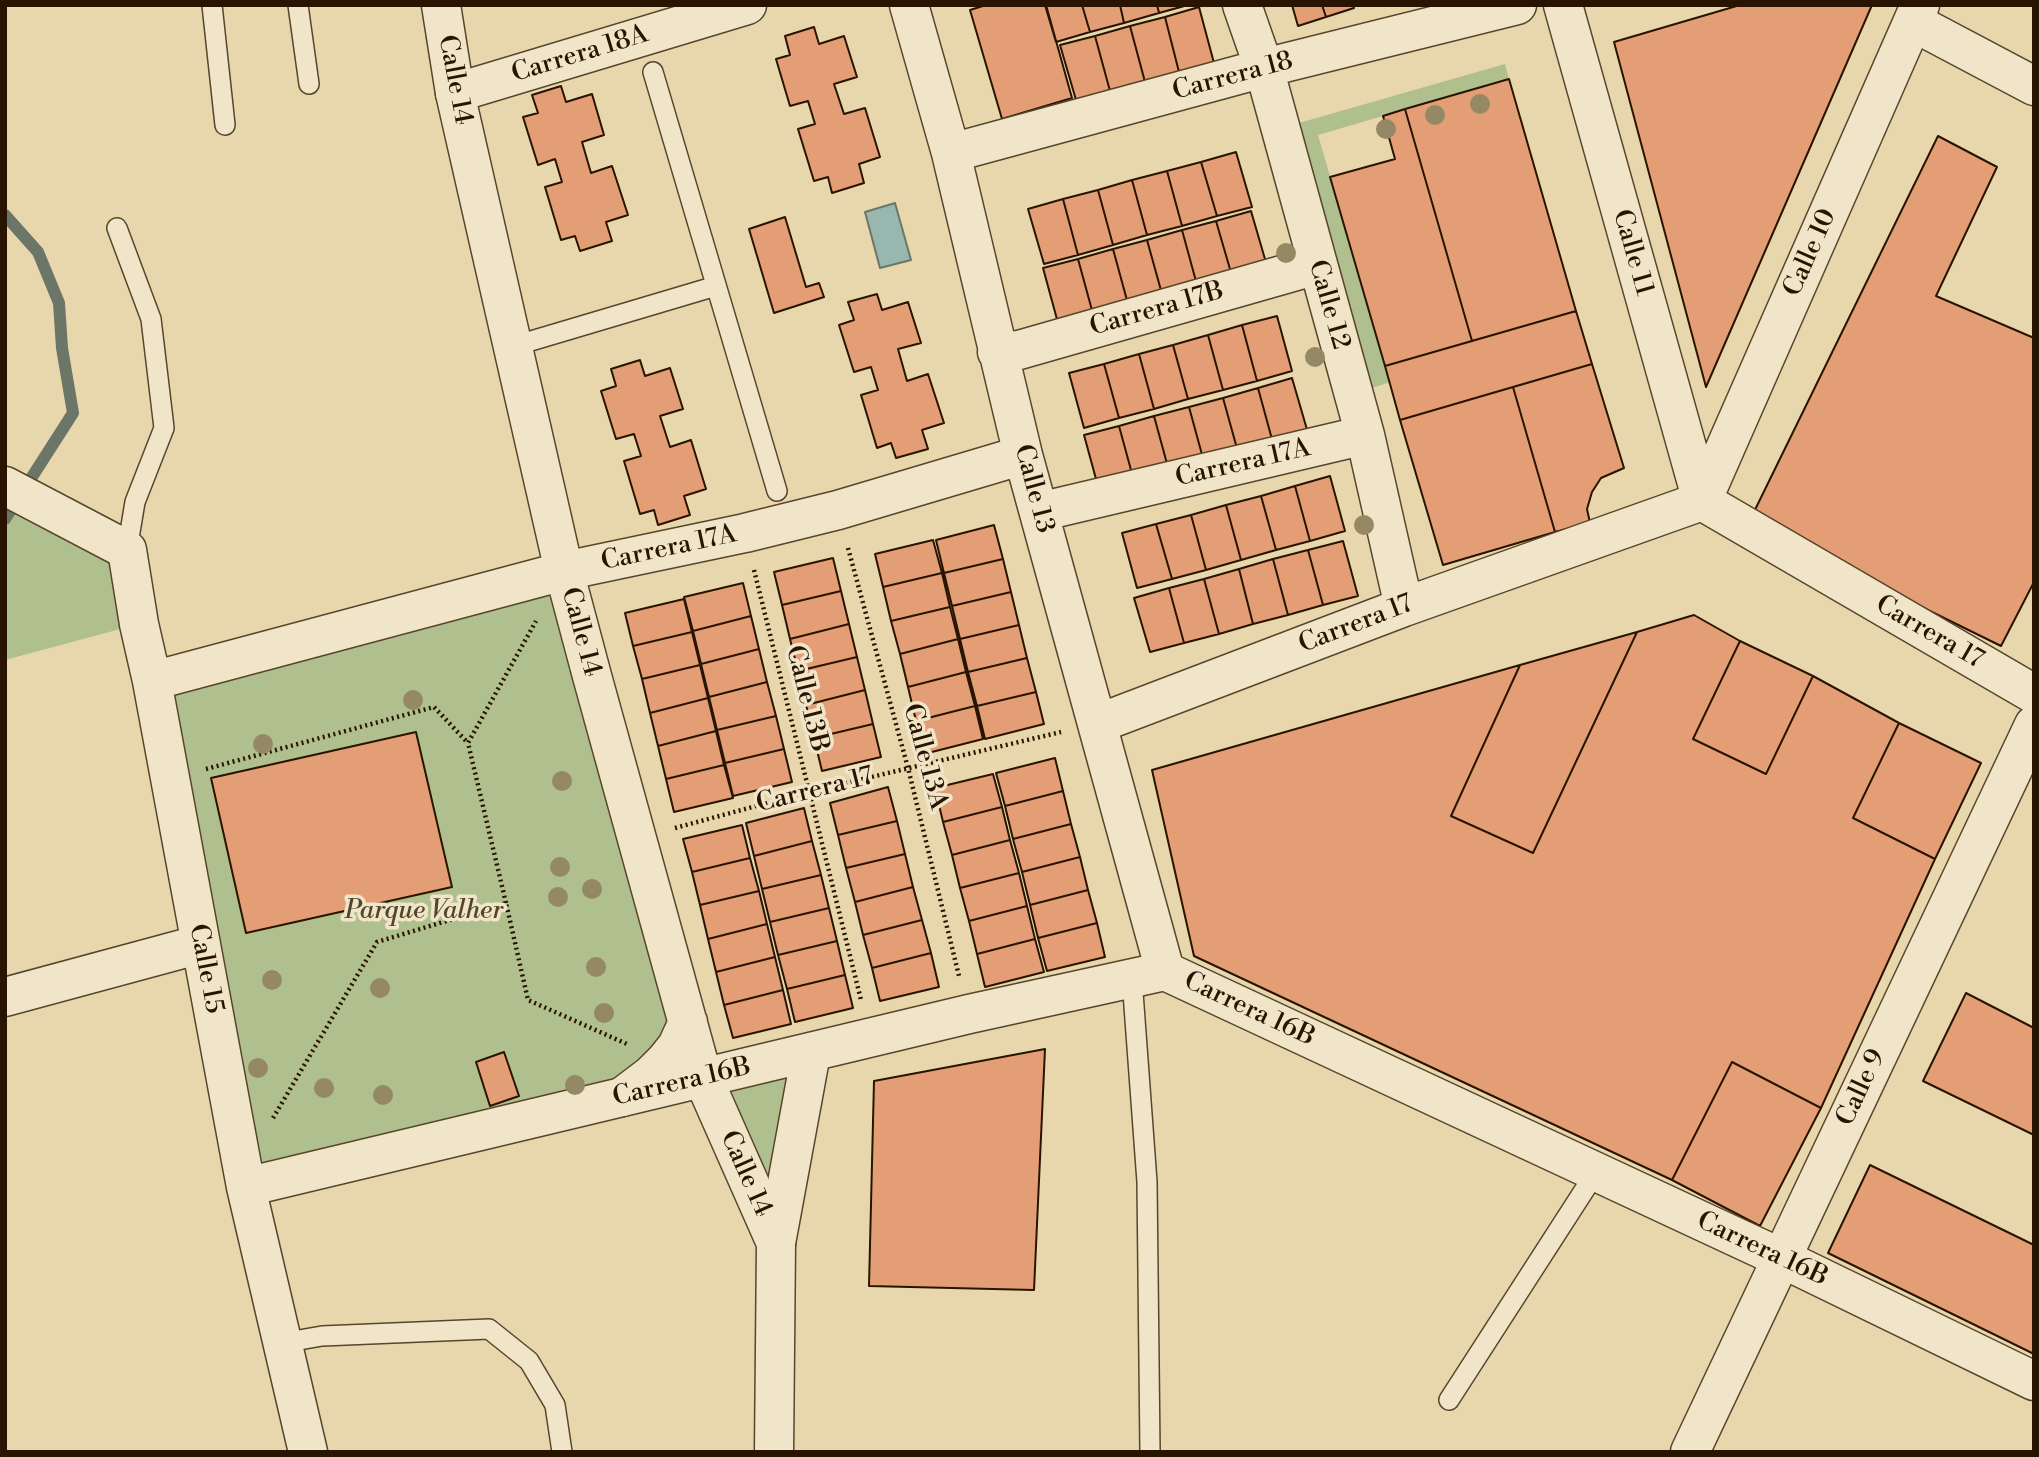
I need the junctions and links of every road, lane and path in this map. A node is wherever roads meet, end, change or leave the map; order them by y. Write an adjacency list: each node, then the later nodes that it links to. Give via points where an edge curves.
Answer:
1 (212, 5): 15 (lane)
2 (298, 5): 12 (lane)
3 (441, 5): 14 (street, Calle 14)
4 (747, 5): 14 (street, Carrera 18A)
5 (909, 5): 16 (street, Calle 13)
6 (1242, 5): 10 (street, Calle 12)
7 (1517, 5): 10 (street, Carrera 18)
8 (1563, 5): 26 (street, Calle 11)
9 (1917, 14): 13 (street); 26 (street, Calle 10)
10 (1264, 68): 16 (street, Carrera 18); 18 (street, Calle 12)
11 (653, 72): 19 (lane)
12 (309, 84)
13 (2034, 86)
14 (455, 93): 20 (street, Calle 14)
15 (225, 125)
16 (951, 153): 21 (street, Calle 13)
17 (117, 228): 30 (lane, via 152,320 164,428 135,502)
18 (1317, 265): 21 (street, Carrera 17B, via 1019,350); 22 (street, Calle 12)
19 (716, 286): 20 (lane); 25 (lane)
20 (514, 346): 31 (street, Calle 14)
21 (997, 352): 23 (street, Calle 13)
22 (1365, 435): 28 (street, Carrera 17A); 32 (street, Calle 12)
23 (1023, 456): 27 (street, Carrera 17A); 28 (street, Calle 13)
24 (5, 486): 30 (street)
25 (777, 491)
26 (1702, 501): 32 (street, Carrera 17); 34 (street, Carrera 17)
27 (838, 510): 29 (street, Carrera 17A); 38 (path, Calle 13A)
28 (1039, 512): 35 (street, Calle 13)
29 (745, 533): 31 (street, Carrera 17A); 40 (path, Calle 13B)
30 (127, 550): 33 (street, Calle 15)
31 (564, 571): 33 (street, Carrera 17A); 37 (path); 41 (street, Calle 14)
32 (1404, 607): 35 (street, Carrera 17)
33 (152, 681): 43 (street, Calle 15)
34 (2034, 694)
35 (1097, 724): 38 (path, Carrera 17); 44 (street, Calle 13)
36 (2034, 725): 57 (street, Calle 9)
37 (468, 743): 39 (path, via 434,707); 42 (path)
38 (908, 768): 40 (path, Carrera 17); 46 (path, Calle 13A)
39 (195, 772)
40 (808, 792): 41 (path, Carrera 17); 48 (path, Calle 13B)
41 (637, 838): 47 (street, Calle 14)
42 (506, 903): 50 (path, via 528,1000); 53 (path, via 377,942)
43 (201, 944): 45 (street); 55 (street, Calle 15)
44 (1149, 975): 46 (street, Carrera 16B); 54 (street, Carrera 16B); 64 (lane)
45 (5, 997)
46 (969, 1014): 48 (street, Carrera 16B)
47 (688, 1022): 50 (street); 51 (street, Calle 14)
48 (870, 1038): 49 (street, Carrera 16B)
49 (811, 1053): 51 (street, Carrera 16B); 56 (street, Calle 14)
50 (665, 1061): 52 (street)
51 (703, 1078): 52 (street, Carrera 16B); 56 (street, Calle 14)
52 (622, 1097): 55 (street, Carrera 16B)
53 (273, 1118)
54 (1596, 1172): 57 (street, Carrera 16B); 60 (lane)
55 (246, 1187): 58 (street, Calle 15)
56 (776, 1243): 63 (street, Calle 14)
57 (1781, 1258): 59 (street, Carrera 16B); 65 (street, Calle 9)
58 (282, 1343): 61 (street, Calle 15); 62 (lane, via 322,1336 489,1329 529,1361 549,1394)
59 (2034, 1381)
60 (1449, 1400)
61 (308, 1452)
62 (562, 1452)
63 (774, 1452)
64 (1150, 1452)
65 (1690, 1452)

